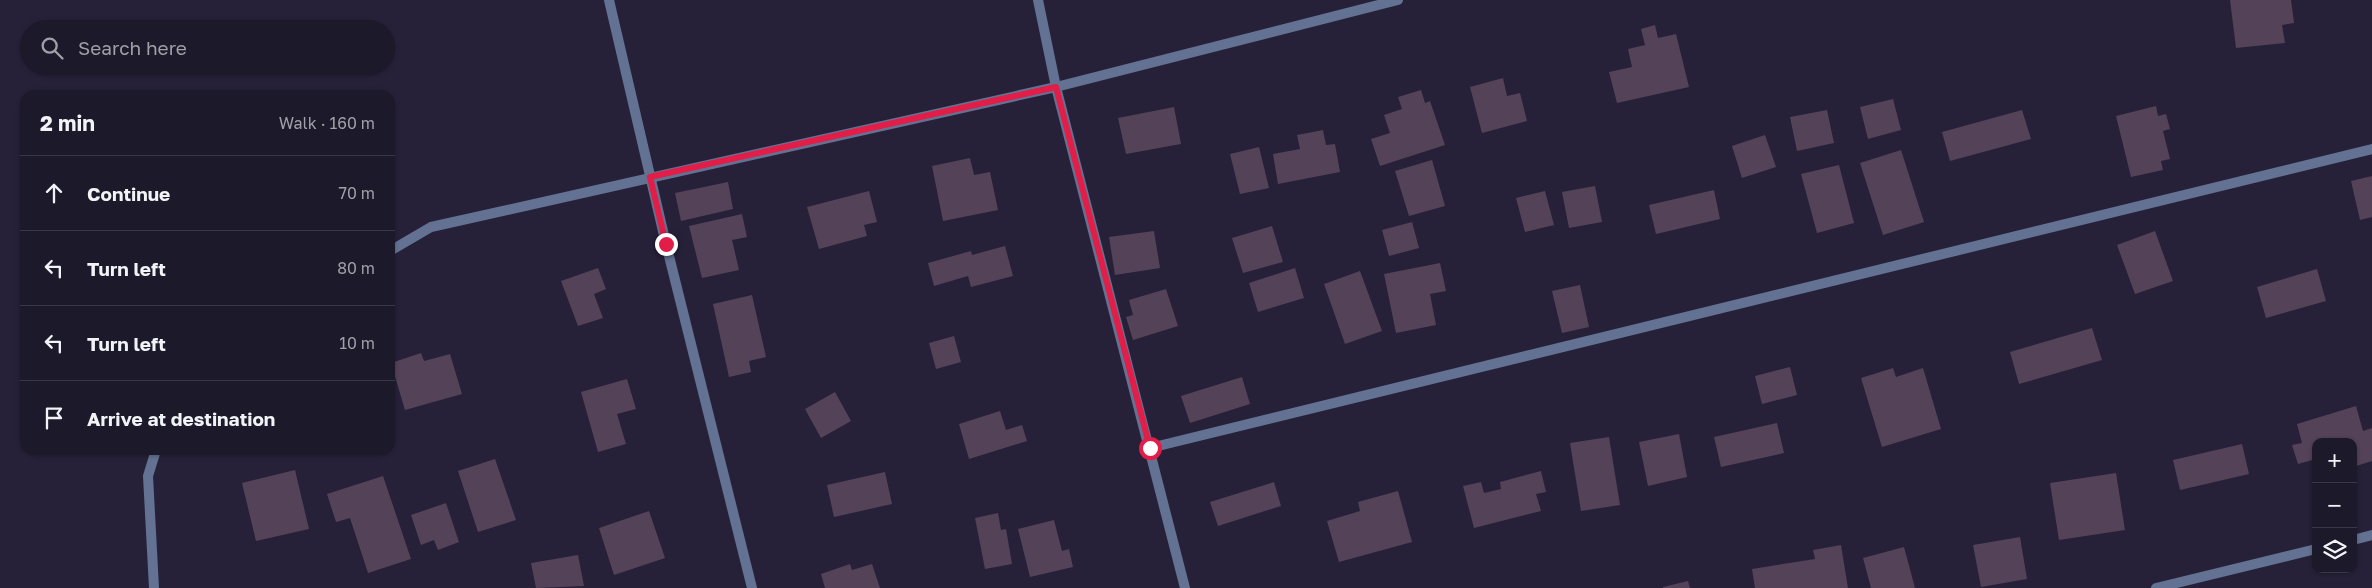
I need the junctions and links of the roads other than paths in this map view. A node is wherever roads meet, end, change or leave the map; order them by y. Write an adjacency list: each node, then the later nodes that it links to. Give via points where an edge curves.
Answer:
1 (609, 0): 6 (street)
2 (1038, 0): 4 (street)
3 (1398, 0): 4 (street)
4 (1056, 87): 6 (street); 8 (street)
5 (2372, 149): 8 (street)
6 (650, 177): 7 (street, via 431,227); 14 (street)
7 (395, 248)
8 (1150, 448): 15 (street)
9 (154, 455): 13 (street, via 148,476)
10 (2372, 535): 11 (street)
11 (2357, 539)
12 (2312, 550): 16 (street)
13 (154, 588)
14 (752, 588)
15 (1185, 588)
16 (2156, 588)

